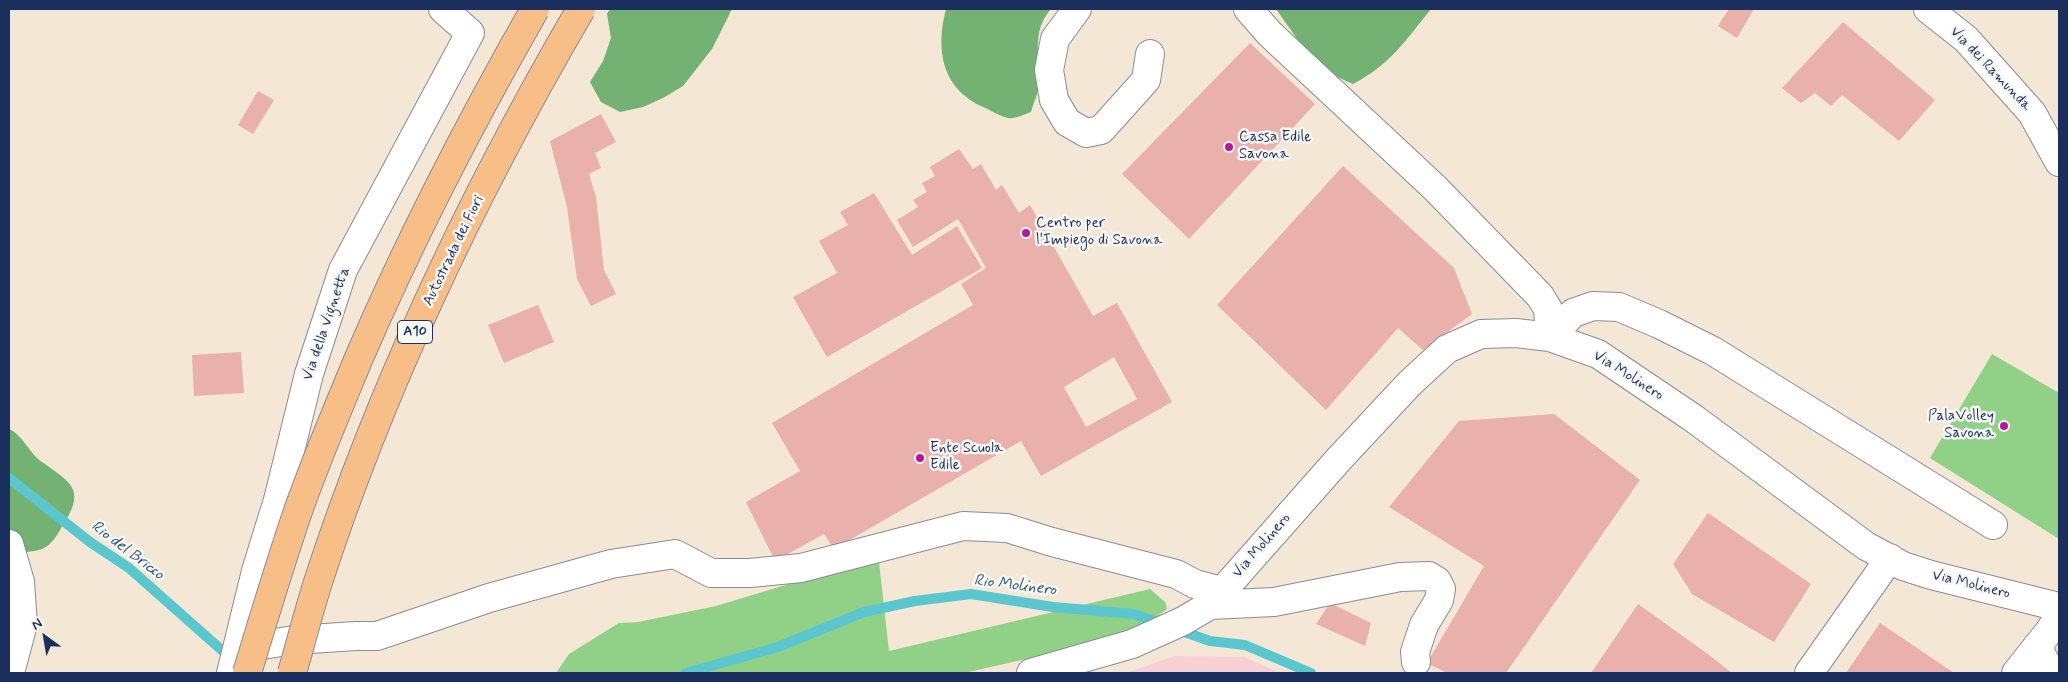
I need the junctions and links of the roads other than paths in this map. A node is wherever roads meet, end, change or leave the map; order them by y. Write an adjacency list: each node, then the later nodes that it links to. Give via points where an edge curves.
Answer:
1 (443, 9): 17 (street, Via della Vignetta, via 470,33 343,270 309,374)
2 (535, 9): 21 (highway, A10, bridge, via 440,183 388,292 297,513)
3 (581, 9): 22 (highway, Autostrada dei Fiori / A10, bridge, via 534,89 411,341 334,535)
4 (1077, 9): 7 (street, via 1056,39 1049,70 1054,100 1067,122 1086,132 1102,130 1146,80)
5 (1248, 9): 9 (street, via 1270,34 1435,188 1540,296 1548,310)
6 (1928, 9): 8 (street, Via dei Ramunda, via 1966,39 2032,112)
7 (1150, 54)
8 (2059, 162)
9 (1550, 337): 10 (street, via 1573,313 1593,306 1619,307 1713,351); 12 (street, Via Molinero, via 1598,354 1645,384 1866,546); 13 (street, Via Molinero, via 1516,332 1481,334 1447,349 1339,459)
10 (1993, 525)
11 (9, 544): 20 (street, via 20,582 22,624)
12 (1890, 558): 14 (street, Via Molinero, via 1931,575); 24 (street)
13 (1216, 598): 17 (street, via 1176,574 1007,528 964,526 802,568 711,573 675,554 612,564 489,598 377,636 294,640); 18 (street, via 1274,602 1400,577 1429,576 1438,581 1441,589 1439,600 1424,625 1415,652); 19 (street, Via Molinero, via 1183,622)
14 (2059, 607)
15 (2059, 615): 16 (street)
16 (2037, 646): 25 (street); 26 (street)
17 (234, 661)
18 (1416, 662)
19 (1099, 664): 23 (street, Via Molinero)
20 (10, 673)
21 (247, 673)
22 (292, 673)
23 (1031, 673)
24 (1809, 673)
25 (2016, 673)
26 (2051, 673)

